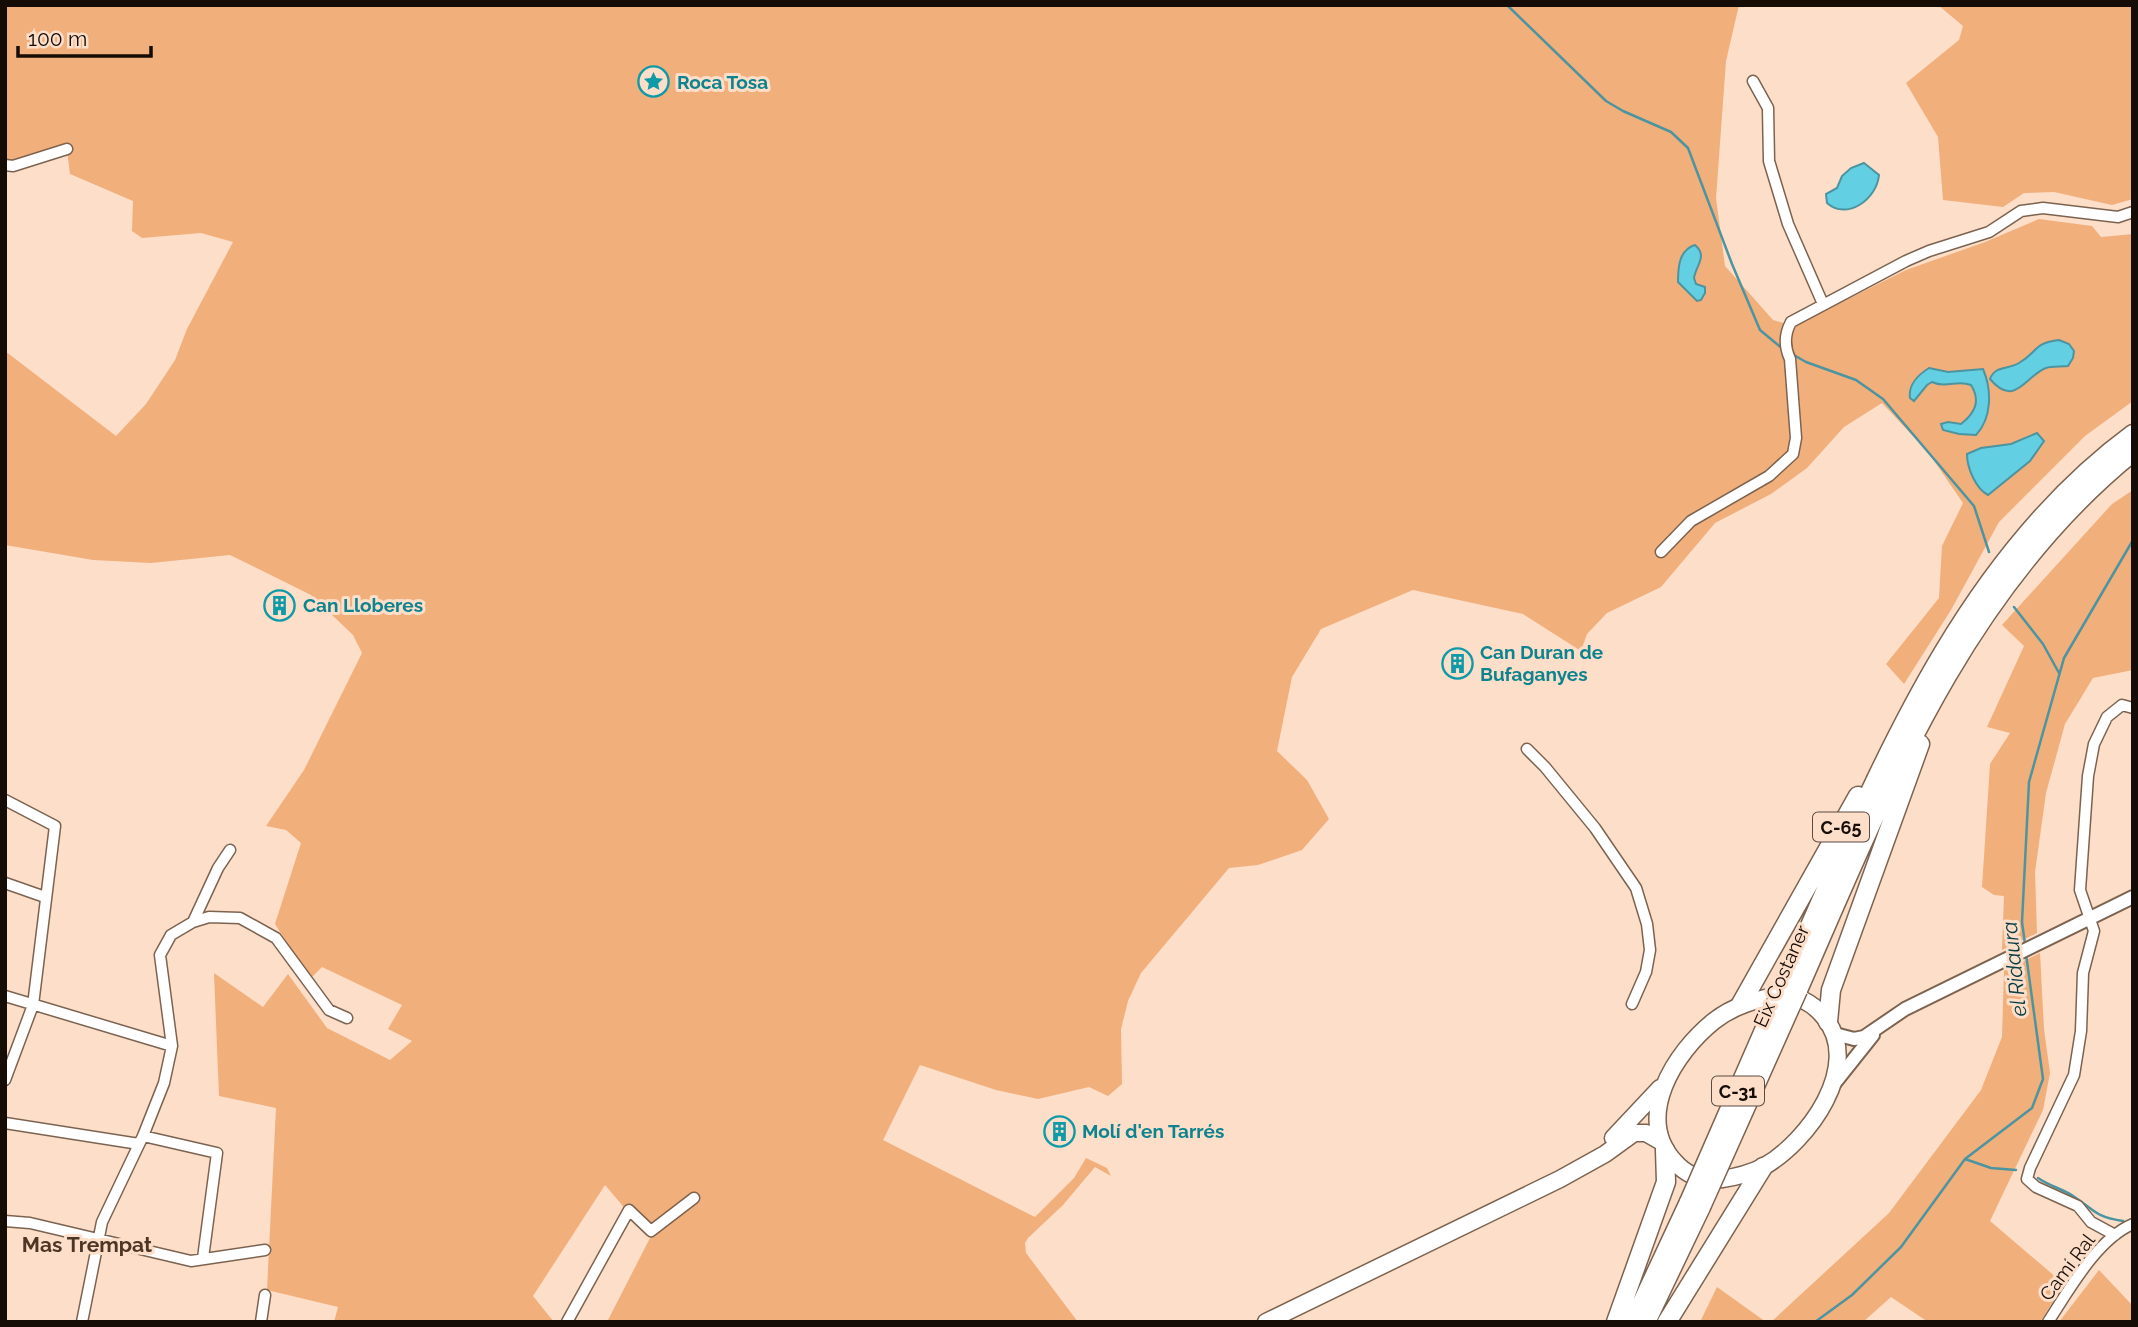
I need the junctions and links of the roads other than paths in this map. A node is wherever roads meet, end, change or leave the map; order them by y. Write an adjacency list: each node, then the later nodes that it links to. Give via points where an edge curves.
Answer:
1 (1753, 82): 5 (street, via 1768,108 1769,161 1788,224)
2 (67, 149): 3 (street)
3 (5, 165)
4 (2133, 212): 5 (street, via 2118,217 2043,208 2021,211 1989,232 1929,251)
5 (1823, 304): 8 (street, via 1791,322 1786,331 1796,438 1793,454 1769,477 1690,521)
6 (2133, 435): 9 (highway, C-65, via 2083,476 2030,531 1983,593)
7 (2133, 452): 9 (highway, C-65, via 2069,508)
8 (1661, 552)
9 (1953, 652): 22 (highway, C-65, via 1915,690); 25 (highway, C-65, via 1832,990); 36 (highway, Eix Costaner / C-31, bridge, via 1792,985)
10 (2132, 708): 17 (street, via 2122,705 2107,717 2094,744 2080,890)
11 (1527, 749): 21 (street, via 1595,828 1636,888 1650,950)
12 (5, 800): 15 (street, via 55,826)
13 (230, 850): 18 (street)
14 (5, 883): 15 (street)
15 (45, 897): 20 (street)
16 (2133, 897): 17 (street)
17 (2089, 918): 24 (street, via 1905,1009); 39 (street, via 2094,931 2083,973 2074,1075 2027,1179 2078,1206 2091,1222)
18 (193, 922): 23 (street, via 209,917 240,918 275,938 329,1010); 26 (street, via 171,935 160,955)
19 (5, 996): 20 (street)
20 (33, 1004): 26 (street); 27 (street)
21 (1632, 1004)
22 (1741, 1004): 25 (main road, C-65, via 1778,995 1807,1000); 28 (main road, C-65, via 1697,1037)
23 (347, 1018)
24 (1884, 1024): 25 (street, via 1854,1039); 29 (street)
25 (1832, 1028): 29 (main road, C-65, via 1838,1052)
26 (172, 1046): 31 (street, via 164,1083)
27 (5, 1080)
28 (1666, 1081): 32 (main road, C-65, via 1657,1124); 33 (main road, C-65, via 1624,1128)
29 (1832, 1087): 34 (main road, C-65, via 1805,1131)
30 (5, 1124): 31 (street)
31 (141, 1140): 40 (street, via 102,1222); 42 (street, via 218,1153)
32 (1663, 1146): 33 (main road, C-65, via 1646,1133 1634,1133); 34 (main road, C-65, via 1690,1175 1709,1181); 48 (highway, via 1666,1182)
33 (1584, 1163): 47 (main road, C-65, via 1560,1179)
34 (1763, 1167): 51 (highway)
35 (694, 1198): 46 (street, via 651,1231 629,1210)
36 (1695, 1205): 49 (highway, Eix Costaner / C-31); 50 (highway, Eix Costaner / C-31)
37 (5, 1220): 40 (street)
38 (2133, 1224): 39 (street, Camí Ral)
39 (2115, 1235): 52 (street, Camí Ral, via 2074,1281)
40 (98, 1241): 42 (street, via 191,1261); 44 (street)
41 (265, 1250): 42 (street)
42 (203, 1258)
43 (265, 1295): 45 (street)
44 (82, 1322)
45 (261, 1322)
46 (568, 1322)
47 (1266, 1322)
48 (1616, 1322)
49 (1633, 1322)
50 (1646, 1322)
51 (1667, 1322)
52 (2048, 1322)

